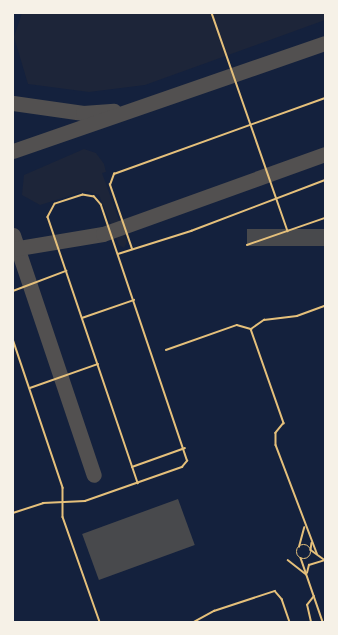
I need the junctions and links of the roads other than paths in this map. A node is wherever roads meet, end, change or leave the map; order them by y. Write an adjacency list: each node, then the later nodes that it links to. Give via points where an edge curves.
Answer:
1 (212, 13): 3 (lane)
2 (325, 98): 3 (lane)
3 (251, 125): 5 (lane); 9 (lane, via 114,174 110,185)
4 (325, 180): 5 (lane)
5 (277, 198): 7 (lane); 9 (lane)
6 (325, 218): 7 (lane)
7 (288, 230): 8 (lane)
8 (247, 245)
9 (132, 249): 10 (lane)
10 (118, 254): 11 (lane, via 97,199 87,195 58,203 50,209 48,217); 13 (lane)
11 (66, 271): 12 (lane); 15 (lane)
12 (13, 291)
13 (134, 300): 15 (lane); 21 (lane)
14 (325, 306): 16 (lane, via 297,316 264,320)
15 (82, 318): 19 (lane)
16 (251, 329): 18 (lane, via 237,325); 26 (lane, via 284,424 275,439)
17 (13, 339): 20 (lane)
18 (166, 350)
19 (98, 364): 20 (lane); 22 (lane)
20 (30, 388): 24 (lane, via 63,488)
21 (185, 448): 22 (lane); 23 (lane, via 187,461 182,467)
22 (132, 467): 23 (lane)
23 (138, 482): 24 (lane, via 85,501)
24 (63, 502): 25 (lane, via 43,503); 37 (lane, via 63,517)
25 (13, 513)
26 (304, 526): 27 (lane); 28 (lane, via 305,536)
27 (312, 543): 29 (lane); 30 (lane)
28 (299, 548): 29 (lane, via 306,545); 31 (lane)
29 (311, 550): 30 (lane); 31 (lane, via 307,558)
30 (317, 553): 33 (lane)
31 (301, 558): 34 (lane)
32 (288, 560): 34 (lane)
33 (325, 560): 34 (lane, via 309,565)
34 (307, 576): 35 (lane)
35 (314, 596): 41 (lane, via 307,605); 42 (lane)
36 (203, 619): 38 (lane); 39 (lane); 40 (lane, via 214,611 275,591 282,599)
37 (100, 622)
38 (194, 622)
39 (204, 622)
40 (290, 622)
41 (311, 622)
42 (323, 622)

